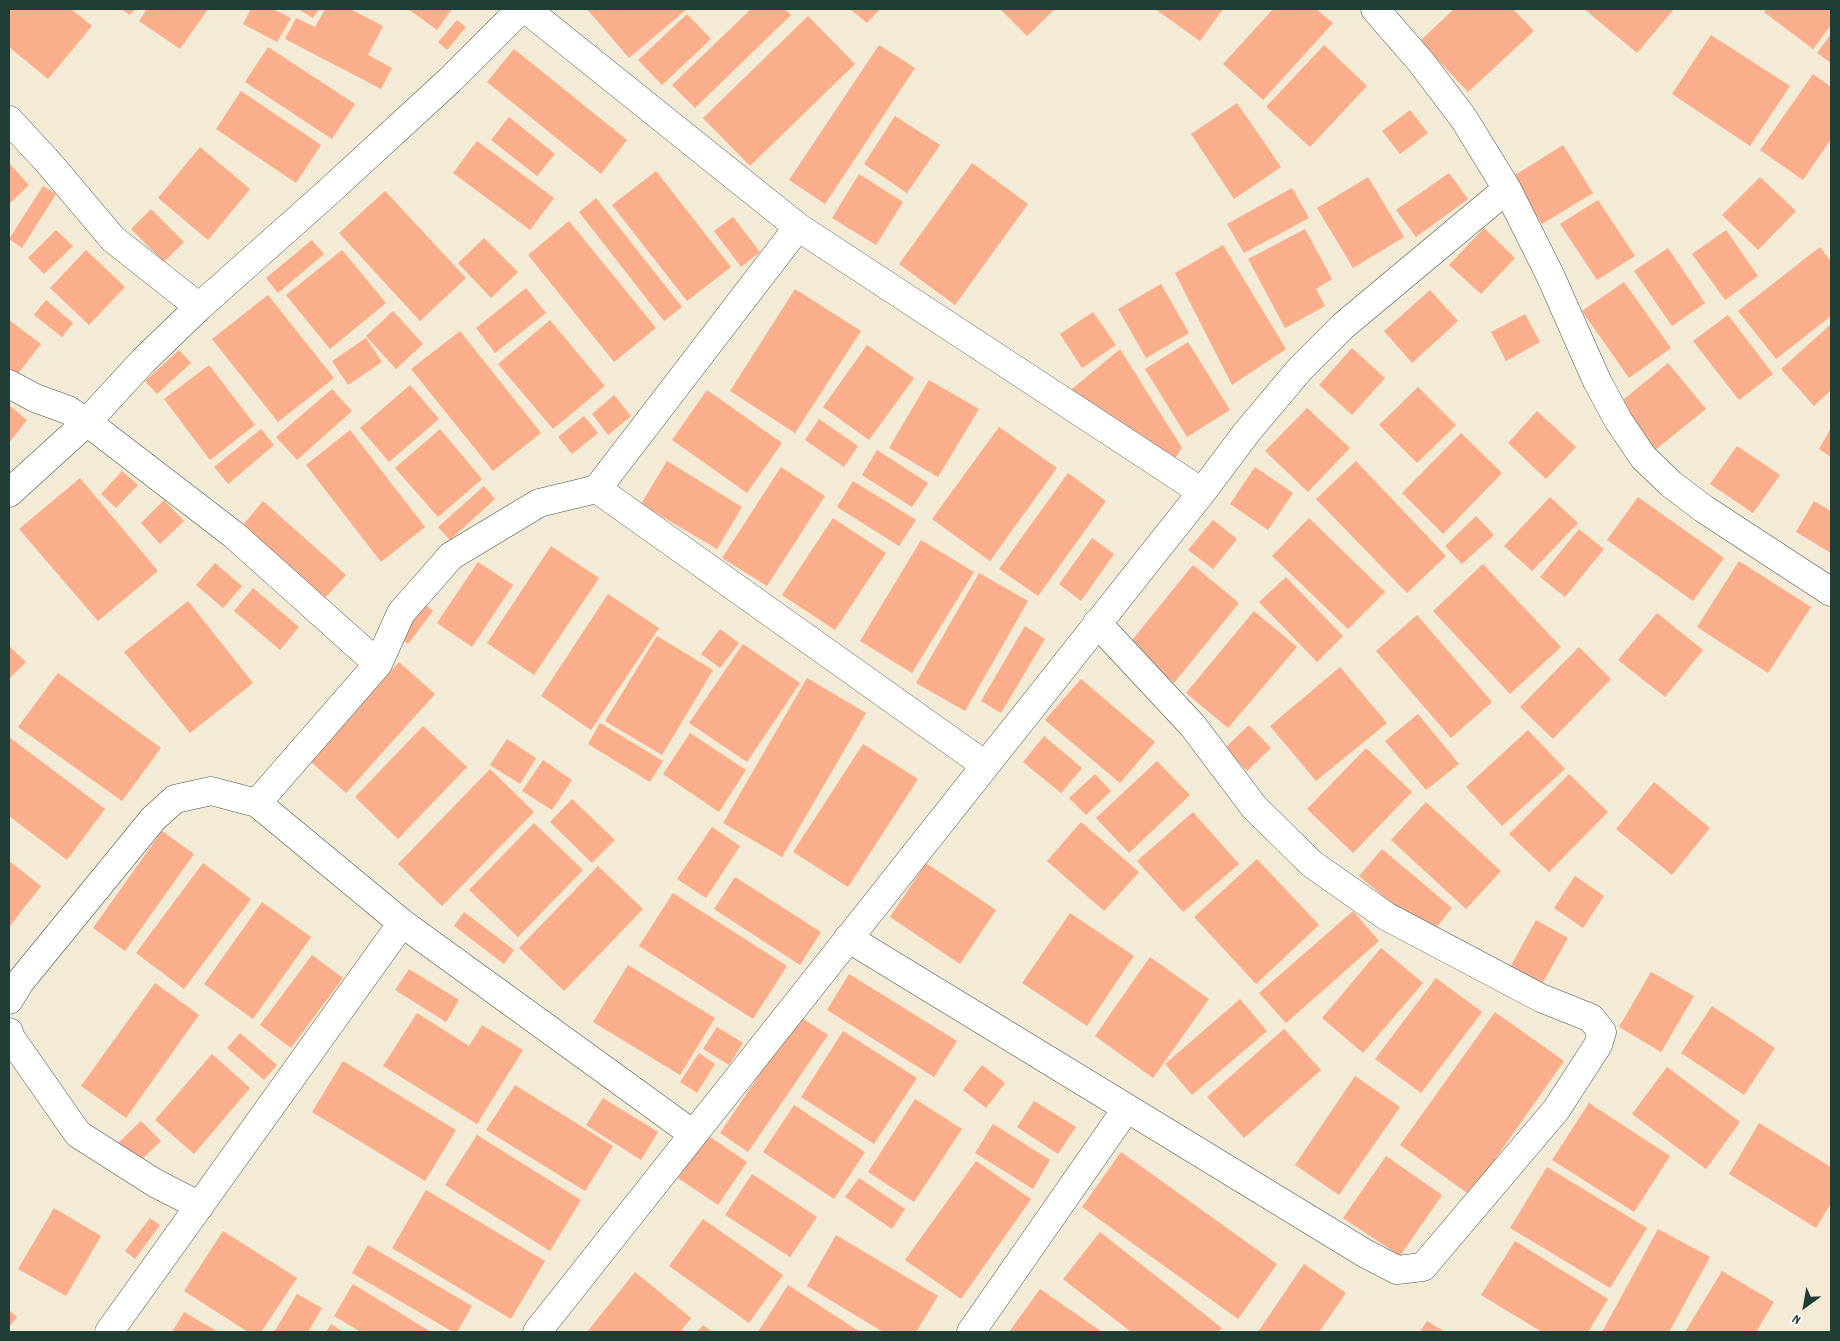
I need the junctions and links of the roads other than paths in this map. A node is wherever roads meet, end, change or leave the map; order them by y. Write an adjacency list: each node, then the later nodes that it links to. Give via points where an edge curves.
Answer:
1 (521, 9): 7 (street, via 450,80)
2 (526, 9): 6 (street)
3 (1375, 9): 5 (street, via 1464,119)
4 (9, 120): 7 (street, via 113,239)
5 (1508, 188): 11 (street, via 1343,326 1247,432); 13 (street, via 1597,381 1643,457 1704,509)
6 (798, 227): 10 (street); 11 (street)
7 (199, 307): 9 (street)
8 (9, 384): 9 (street)
9 (87, 422): 12 (street); 15 (street, via 234,535)
10 (597, 489): 15 (street, via 539,503 451,556 401,613); 16 (street)
11 (1202, 492): 14 (street)
12 (9, 493)
13 (1831, 592)
14 (1098, 623): 16 (street); 22 (street, via 1193,726 1254,807 1312,864 1386,916 1542,998 1590,1018 1602,1032 1598,1045 1556,1110 1423,1267 1397,1270 1366,1254)
15 (378, 664): 17 (street)
16 (985, 765): 19 (street)
17 (257, 803): 18 (street); 20 (street, via 211,791 175,799 153,819 20,982)
18 (402, 923): 23 (street); 24 (street)
19 (848, 938): 22 (street); 23 (street)
20 (9, 1000)
21 (9, 1032): 24 (street, via 78,1134 155,1183)
22 (1127, 1108): 27 (street)
23 (693, 1134): 26 (street)
24 (200, 1206): 25 (street)
25 (109, 1332)
26 (537, 1332)
27 (971, 1332)

